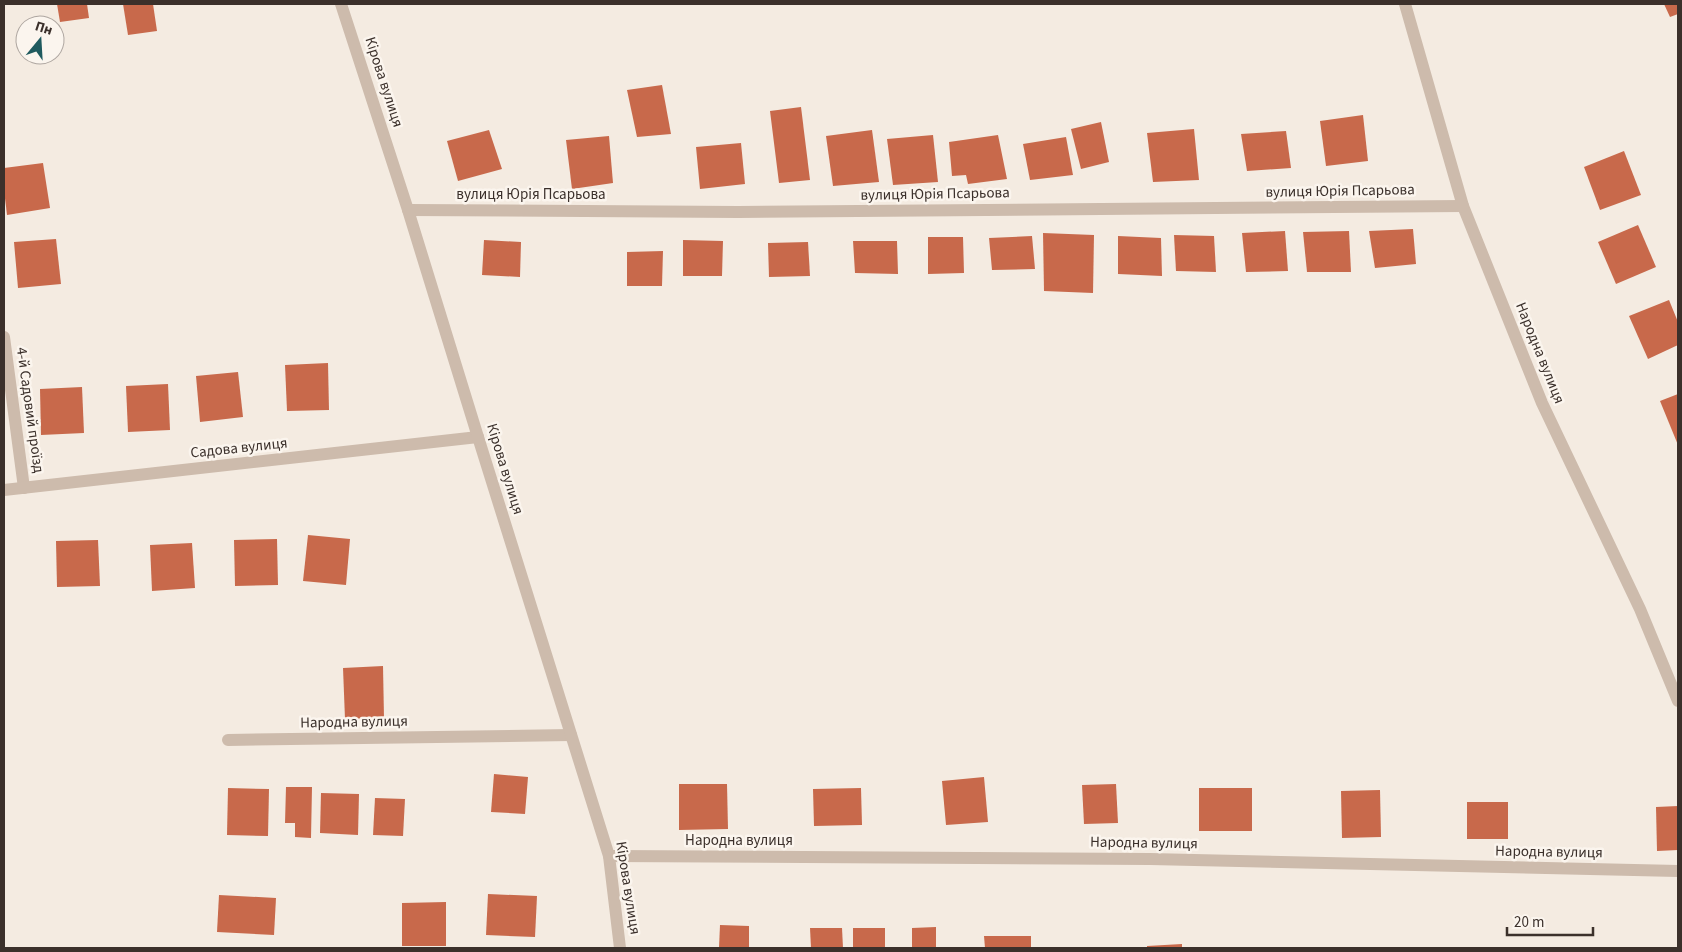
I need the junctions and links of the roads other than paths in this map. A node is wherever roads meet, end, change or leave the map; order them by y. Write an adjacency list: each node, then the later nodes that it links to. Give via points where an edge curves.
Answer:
1 (341, 4): 4 (street, Кірова вулиця)
2 (1405, 4): 3 (street, Народна вулиця)
3 (1463, 206): 4 (street, вулиця Юрія Псарьова, via 738,212); 9 (street, Народна вулиця, via 1542,403 1640,609)
4 (408, 210): 6 (street, Кірова вулиця)
5 (4, 337): 7 (street, 4-й Садовий проїзд)
6 (478, 437): 7 (street, Садова вулиця); 10 (street, Кірова вулиця)
7 (24, 488): 8 (street, Садова вулиця)
8 (4, 490)
9 (1678, 701)
10 (571, 735): 11 (street, Народна вулиця); 12 (street, Кірова вулиця)
11 (228, 740)
12 (609, 856): 13 (street, via 1150,859); 14 (street, Кірова вулиця)
13 (1678, 871)
14 (620, 948)

